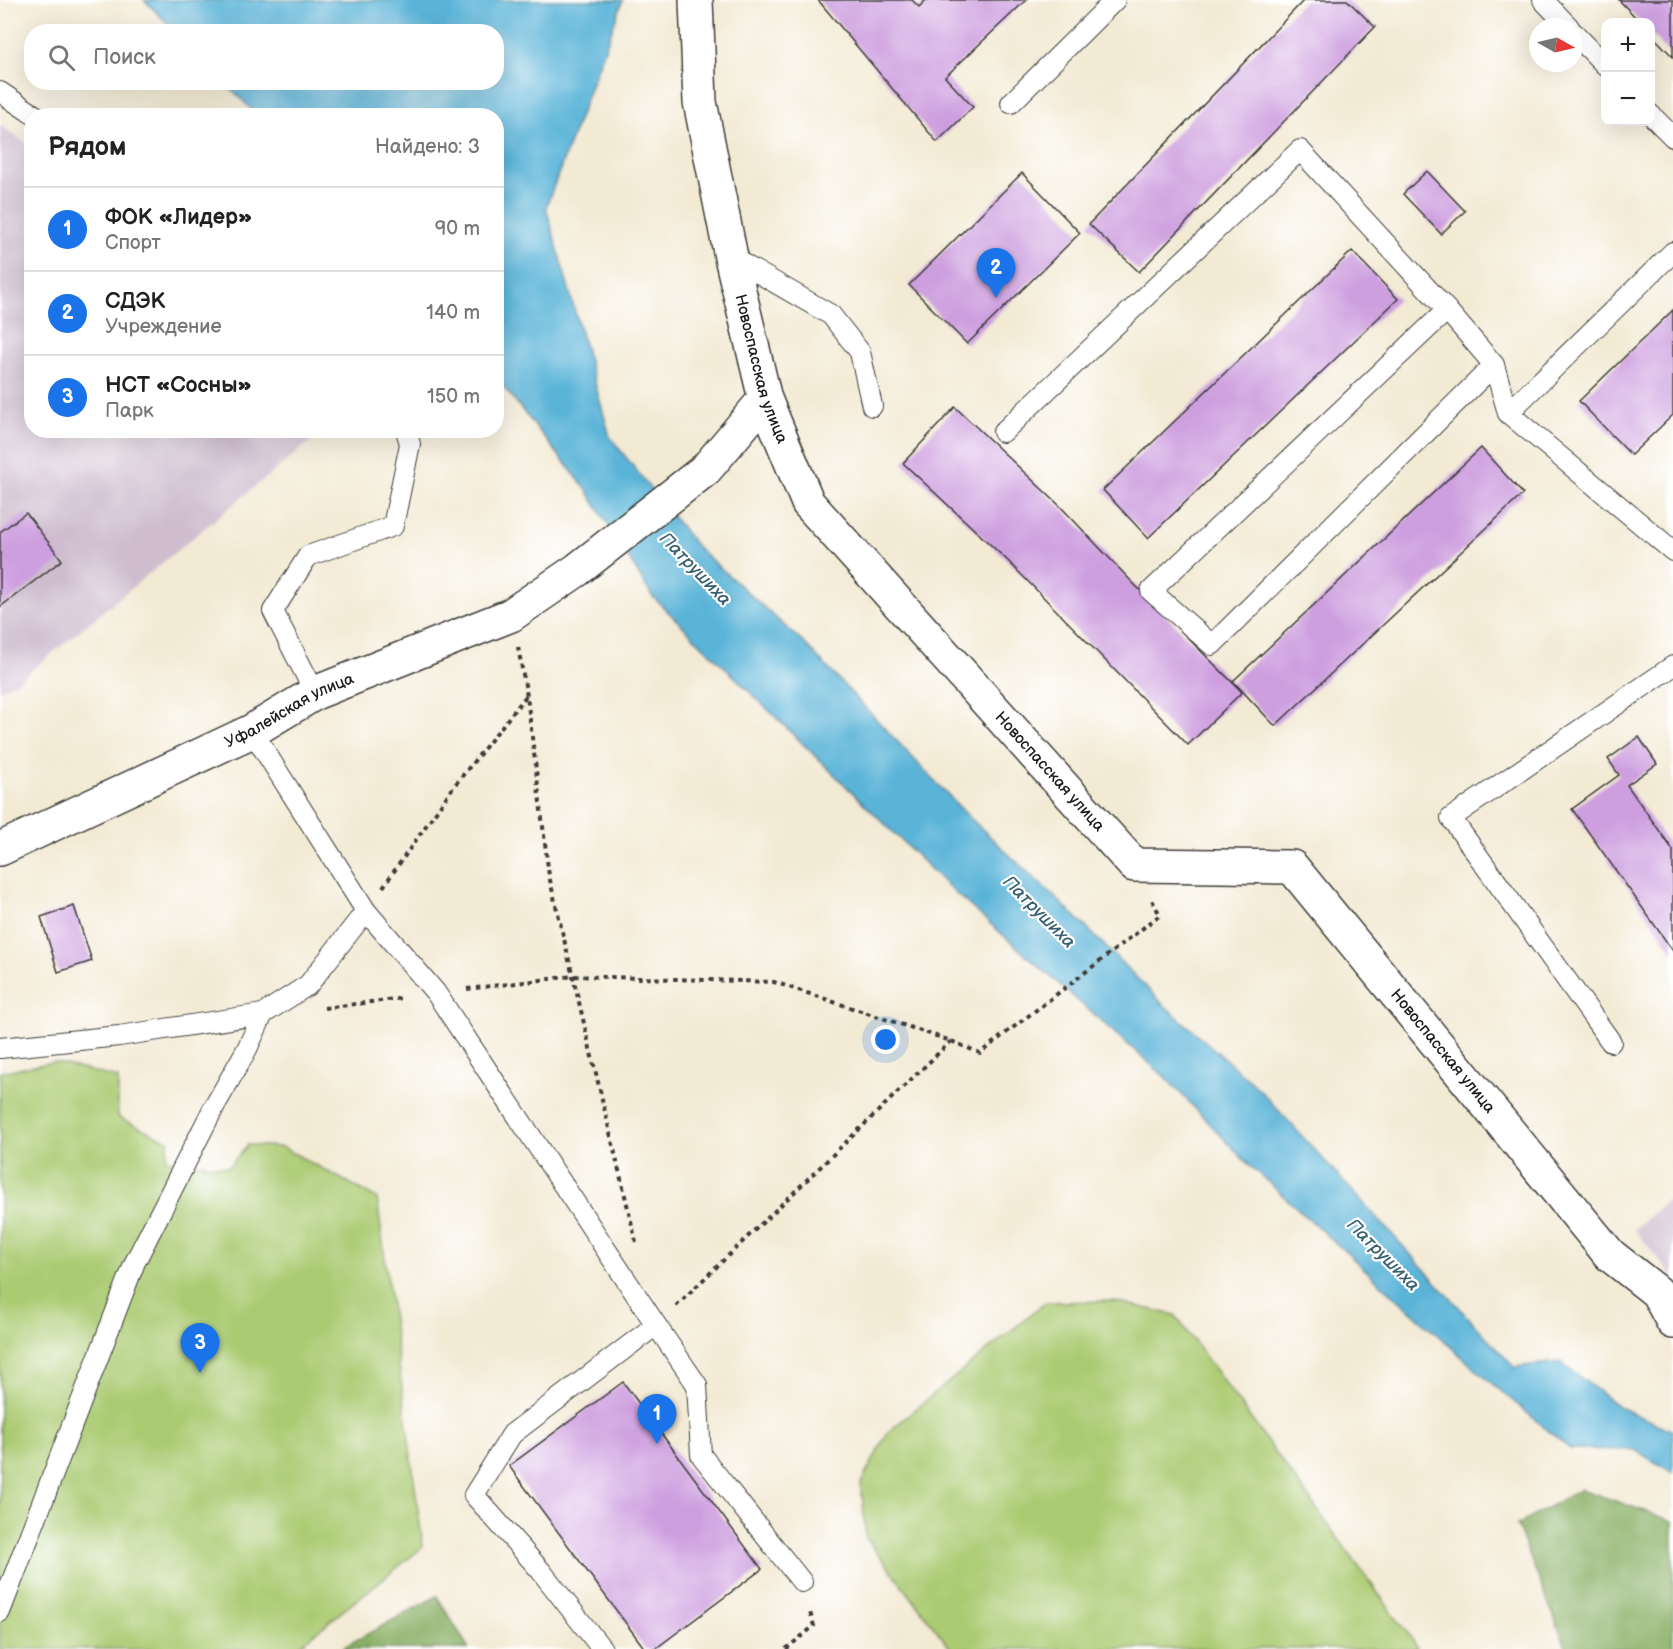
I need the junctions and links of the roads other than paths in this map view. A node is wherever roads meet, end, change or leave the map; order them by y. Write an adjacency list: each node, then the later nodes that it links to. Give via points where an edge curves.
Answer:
1 (696, 0): 13 (street, Новоспасская улица, via 700,102)
2 (1115, 0): 8 (lane)
3 (1543, 0): 4 (lane)
4 (1560, 18)
5 (1583, 43): 6 (lane)
6 (1601, 62)
7 (0, 92): 9 (lane)
8 (1011, 103)
9 (24, 108)
10 (1655, 119): 11 (lane)
11 (1673, 137)
12 (1673, 252): 18 (lane)
13 (731, 257): 16 (street, Новоспасская улица); 17 (lane, via 831,315 860,351)
14 (1447, 310): 15 (lane); 15 (lane, via 1151,591 1212,645); 19 (lane, via 1299,150)
15 (1494, 365): 18 (lane)
16 (765, 399): 23 (street, Уфалейская улица, via 706,469 577,570 512,615); 30 (street, Новоспасская улица, via 808,503 1134,865 1292,867 1610,1255 1657,1292)
17 (872, 406)
18 (1508, 412): 21 (lane)
19 (1003, 432)
20 (408, 438): 23 (lane, via 393,526 308,556 273,611)
21 (1673, 551)
22 (1673, 666): 28 (lane, via 1451,818)
23 (315, 693): 24 (street, Уфалейская улица)
24 (252, 730): 25 (street, Уфалейская улица); 26 (lane)
25 (0, 849)
26 (366, 911): 27 (lane, via 308,985); 31 (lane, via 436,993)
27 (263, 1014): 29 (lane, via 119,1036); 33 (lane, via 135,1262)
28 (1611, 1042)
29 (0, 1048)
30 (1673, 1322)
31 (656, 1325): 32 (lane, via 697,1384 701,1455); 34 (lane, via 512,1434 474,1495)
32 (802, 1582)
33 (0, 1612)
34 (603, 1649)

